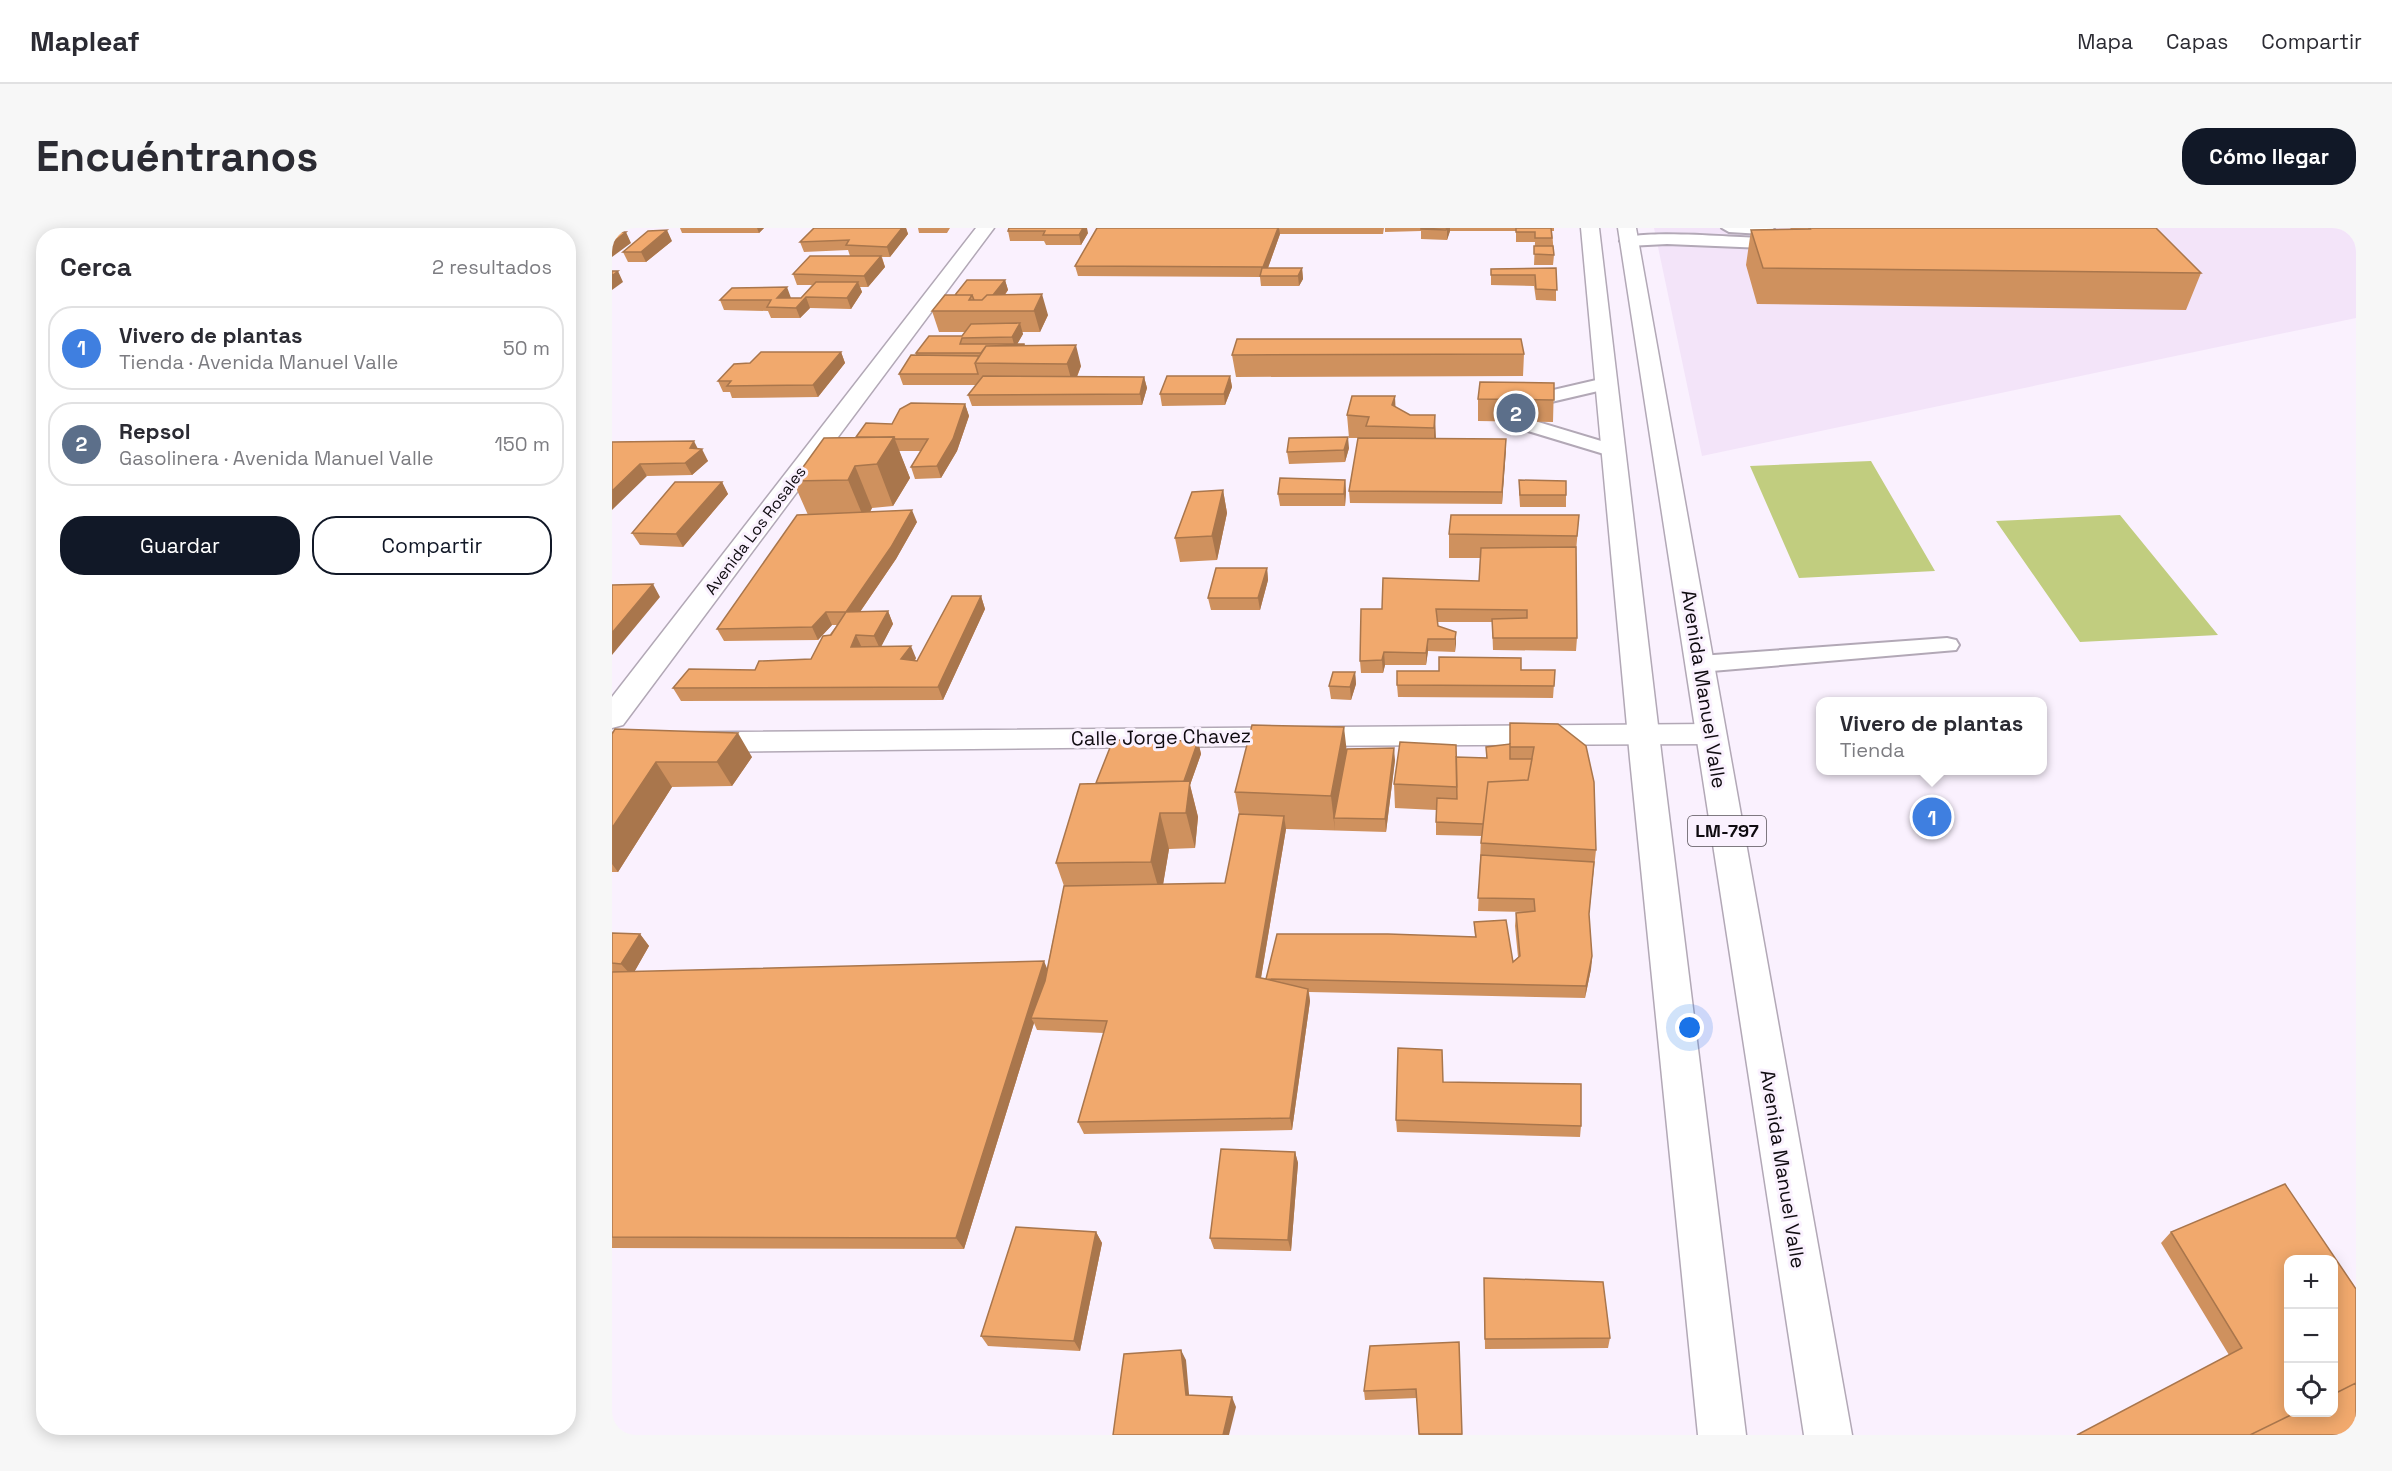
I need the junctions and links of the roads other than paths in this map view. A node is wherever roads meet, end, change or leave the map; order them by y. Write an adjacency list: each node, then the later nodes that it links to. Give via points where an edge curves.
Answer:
1 (985, 228): 9 (main road, Avenida Los Rosales)
2 (1590, 228): 5 (main road)
3 (1729, 228): 4 (lane, via 1765,230 1769,240 1764,243 1667,239)
4 (1628, 234): 8 (main road, Avenida Manuel Valle / LM-797)
5 (1605, 384): 6 (main road); 6 (lane, via 1516,413)
6 (1614, 451): 10 (main road)
7 (1947, 645): 8 (lane)
8 (1700, 664): 11 (main road, Avenida Manuel Valle / LM-797)
9 (612, 718)
10 (1643, 734): 11 (main road, Calle Jorge Chavez); 12 (main road, Calle Jorge Chavez); 13 (main road)
11 (1711, 734): 14 (main road, Avenida Manuel Valle / LM-797)
12 (612, 743)
13 (1722, 1435)
14 (1828, 1435)

